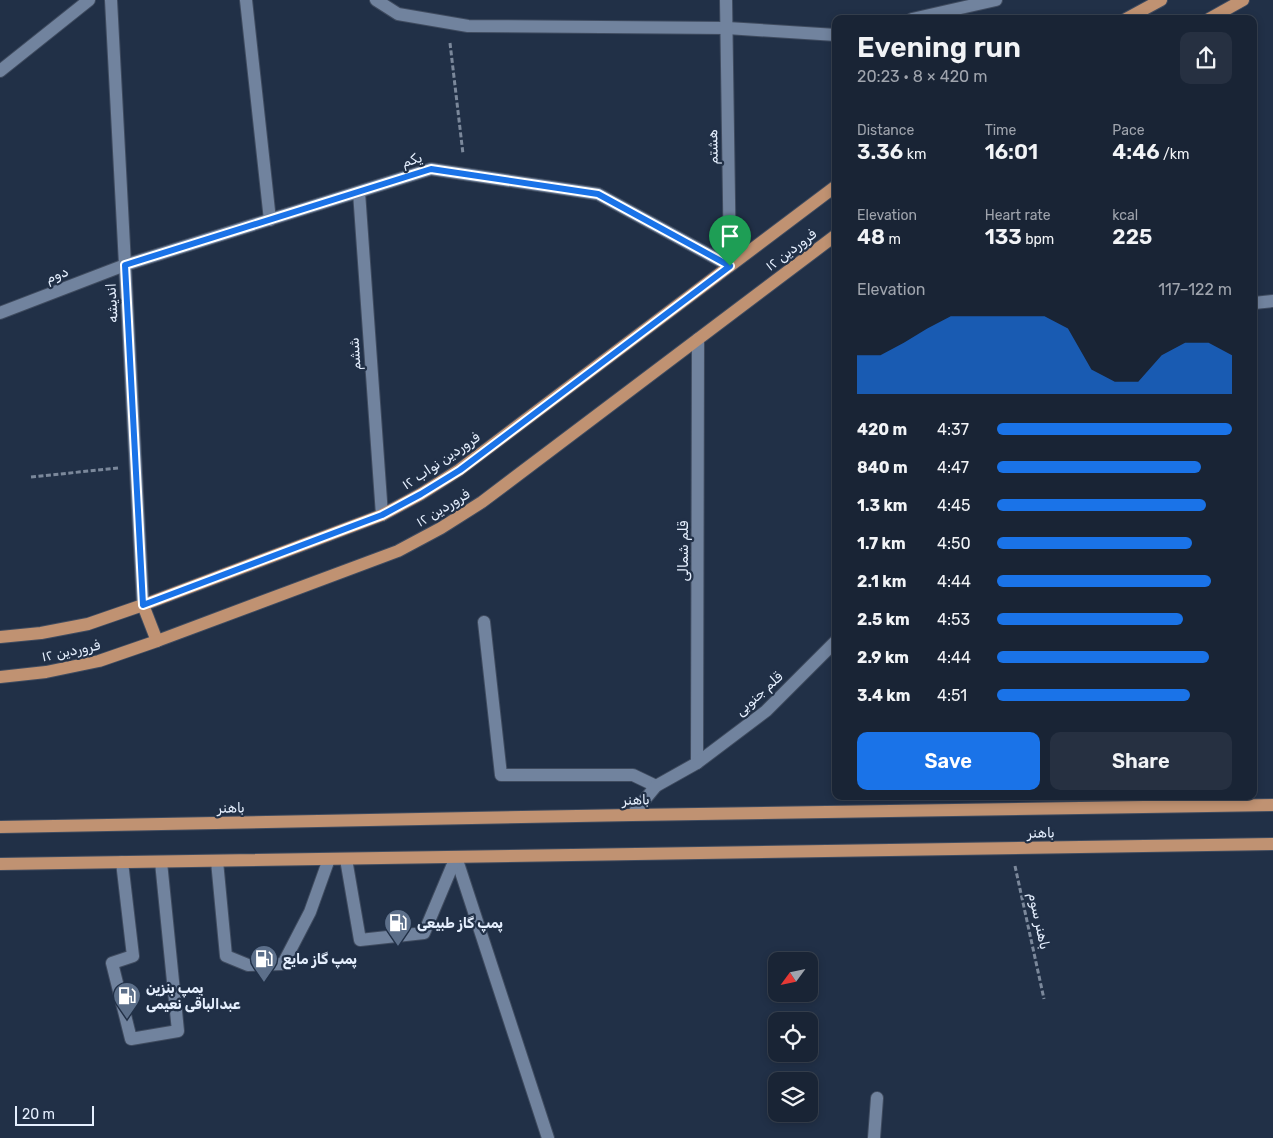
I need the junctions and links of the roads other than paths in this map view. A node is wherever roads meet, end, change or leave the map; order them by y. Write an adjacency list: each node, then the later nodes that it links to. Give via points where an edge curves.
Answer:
1 (89, 0): 14 (street)
2 (111, 0): 19 (street, اندیشه)
3 (246, 0): 17 (street)
4 (376, 0): 12 (street, via 398,14 468,26)
5 (726, 0): 12 (street, هشتم)
6 (996, 0): 9 (street)
7 (1161, 0): 10 (main road)
8 (1243, 0): 11 (main road)
9 (930, 15)
10 (1133, 15)
11 (1215, 15)
12 (727, 28): 13 (street); 20 (street, هشتم)
13 (832, 35)
14 (0, 71)
15 (832, 189): 20 (main road, ۱۲ فروردین نواب)
16 (359, 192): 17 (street, یکم); 20 (street, یکم, via 431,169 598,194); 25 (street, ششم)
17 (270, 220): 19 (street, یکم)
18 (832, 238): 24 (main road, ۱۲ فروردین)
19 (125, 265): 23 (street, دوم); 26 (street, اندیشه)
20 (730, 266): 25 (main road, ۱۲ فروردین نواب, via 460,470)
21 (1273, 301): 22 (street)
22 (1257, 303)
23 (0, 313)
24 (698, 339): 29 (main road, ۱۲ فروردین, via 482,502 441,528 398,551); 32 (street, قلم شمالی)
25 (382, 515): 26 (main road, ۱۲ فروردین نواب)
26 (143, 605): 28 (main road, ۱۲ فروردین نواب, via 88,624); 29 (main road)
27 (484, 622): 33 (street, via 501,775 633,775)
28 (0, 637)
29 (156, 641): 31 (main road, ۱۲ فروردین, via 99,661)
30 (832, 645): 32 (street, قلم جنوبی, via 766,710)
31 (0, 677)
32 (697, 763): 33 (street, قلم جنوبی)
33 (656, 786): 36 (street)
34 (1154, 802): 35 (main road, باهنر); 36 (main road, باهنر)
35 (1273, 805)
36 (632, 815): 37 (main road, باهنر)
37 (0, 827)
38 (1273, 844): 39 (main road, باهنر)
39 (456, 857): 41 (main road, باهنر); 41 (street, via 424,933 360,940); 47 (street)
40 (329, 859): 41 (main road, باهنر); 42 (main road, باهنر); 42 (street, via 310,912 284,964 248,965 226,956)
41 (346, 859)
42 (217, 861): 44 (main road, باهنر)
43 (122, 862): 44 (main road, باهنر); 44 (street, via 133,956 112,962 131,1039 178,1031); 45 (main road, باهنر)
44 (161, 862)
45 (0, 864)
46 (877, 1098): 48 (street)
47 (548, 1138)
48 (874, 1138)

